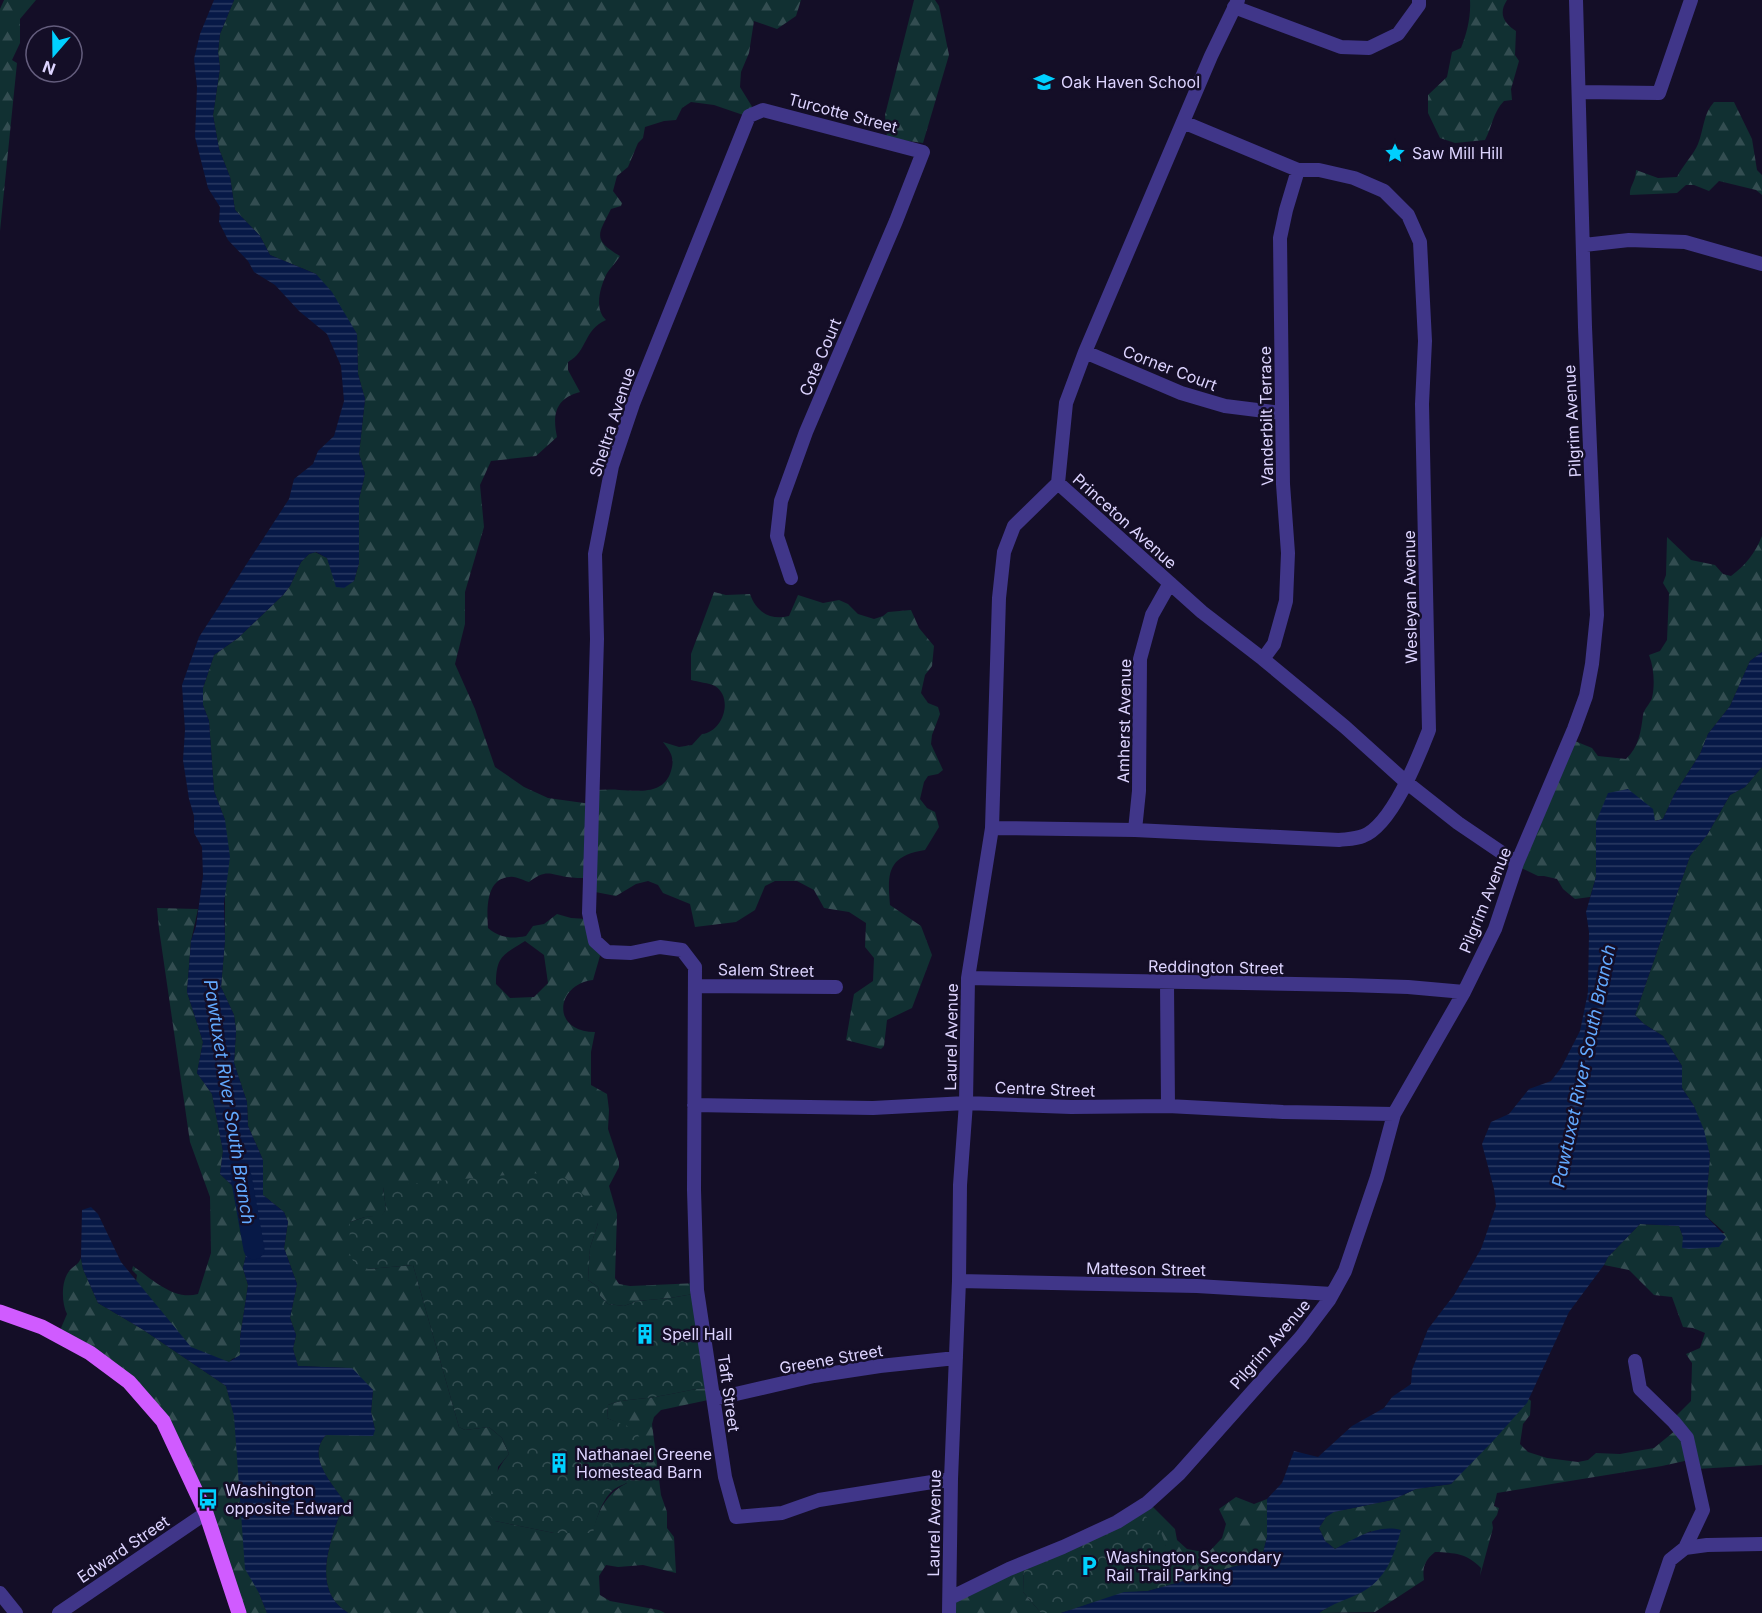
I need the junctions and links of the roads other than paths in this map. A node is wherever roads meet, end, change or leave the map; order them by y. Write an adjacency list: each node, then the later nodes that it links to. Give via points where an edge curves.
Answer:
1 (1419, 0): 4 (street, via 1398,34 1369,48 1341,47)
2 (1576, 0): 5 (street, Pilgrim Avenue)
3 (1691, 0): 5 (street, via 1659,93)
4 (1236, 3): 7 (street, Princeton Avenue)
5 (1580, 92): 10 (street, Pilgrim Avenue)
6 (755, 114): 8 (street, Turcotte Street, via 763,110 785,114); 22 (street, Sheltra Avenue, via 749,116 633,404 612,466 595,554 597,639 588,912 595,941 608,952 631,953 660,947)
7 (1184, 122): 9 (street, Wesleyan Avenue); 12 (street, Princeton Avenue)
8 (923, 152): 15 (street, Cote Court, via 781,501 777,536)
9 (1298, 170): 13 (street, Vanderbilt Terrace, via 1280,238); 18 (street, Wesleyan Avenue, via 1354,178 1384,191 1408,215 1420,242 1425,341 1422,404 1429,730)
10 (1584, 244): 11 (street, via 1629,240 1685,242); 21 (street, Pilgrim Avenue, via 1597,615 1593,654 1575,729)
11 (1762, 264)
12 (1085, 352): 13 (street, Corner Court, via 1182,393 1225,406); 14 (street, Princeton Avenue, via 1066,403)
13 (1281, 413): 17 (street, Vanderbilt Terrace, via 1288,552 1286,601 1274,644)
14 (1058, 483): 16 (street, Princeton Avenue); 19 (street, Laurel Avenue, via 1014,526 1004,552 996,660)
15 (791, 578)
16 (1170, 583): 17 (street, Princeton Avenue); 20 (street, Amherst Avenue, via 1152,615 1140,659)
17 (1263, 659): 18 (street, Princeton Avenue)
18 (1406, 782): 20 (street, Wesleyan Avenue, via 1388,816 1364,836 1340,840); 21 (street, Princeton Avenue)
19 (992, 828): 20 (street, Wesleyan Avenue); 23 (street, Laurel Avenue)
20 (1135, 830)
21 (1517, 863): 27 (street, Pilgrim Avenue, via 1495,929)
22 (682, 950): 25 (street, Taft Street, via 695,967)
23 (968, 978): 24 (street, Reddington Street); 28 (street, Laurel Avenue)
24 (1167, 983): 27 (street, Reddington Street, via 1378,986); 30 (street)
25 (696, 986): 26 (street, Salem Street); 29 (street, Taft Street)
26 (836, 987)
27 (1464, 992): 31 (street, Pilgrim Avenue)
28 (966, 1103): 29 (street, Centre Street, via 873,1108); 30 (street, Centre Street); 32 (street, Laurel Avenue)
29 (694, 1105): 37 (street, Taft Street, via 697,1290)
30 (1168, 1106): 31 (street, Centre Street)
31 (1394, 1114): 33 (street, Pilgrim Avenue, via 1377,1177)
32 (959, 1281): 33 (street, Matteson Street, via 1197,1286); 35 (street, Laurel Avenue)
33 (1332, 1294): 43 (street, Pilgrim Avenue, via 1301,1336 1179,1474 1147,1503 1117,1522)
34 (0, 1312): 39 (main road, via 42,1327 90,1353 129,1382 163,1421)
35 (956, 1358): 37 (street, Greene Street, via 814,1376); 38 (street, Laurel Avenue)
36 (1635, 1361): 41 (street, via 1640,1389 1687,1438 1703,1510)
37 (714, 1400): 38 (street, Taft Street, via 725,1477 736,1517 782,1513 819,1500)
38 (951, 1479): 43 (street, Laurel Avenue)
39 (206, 1513): 45 (street, Edward Street); 46 (main road)
40 (1762, 1544): 41 (street)
41 (1685, 1548): 48 (street, via 1670,1560)
42 (0, 1593): 44 (street)
43 (950, 1598): 47 (street, Laurel Avenue)
44 (16, 1613)
45 (59, 1613)
46 (239, 1613)
47 (949, 1613)
48 (1652, 1613)

